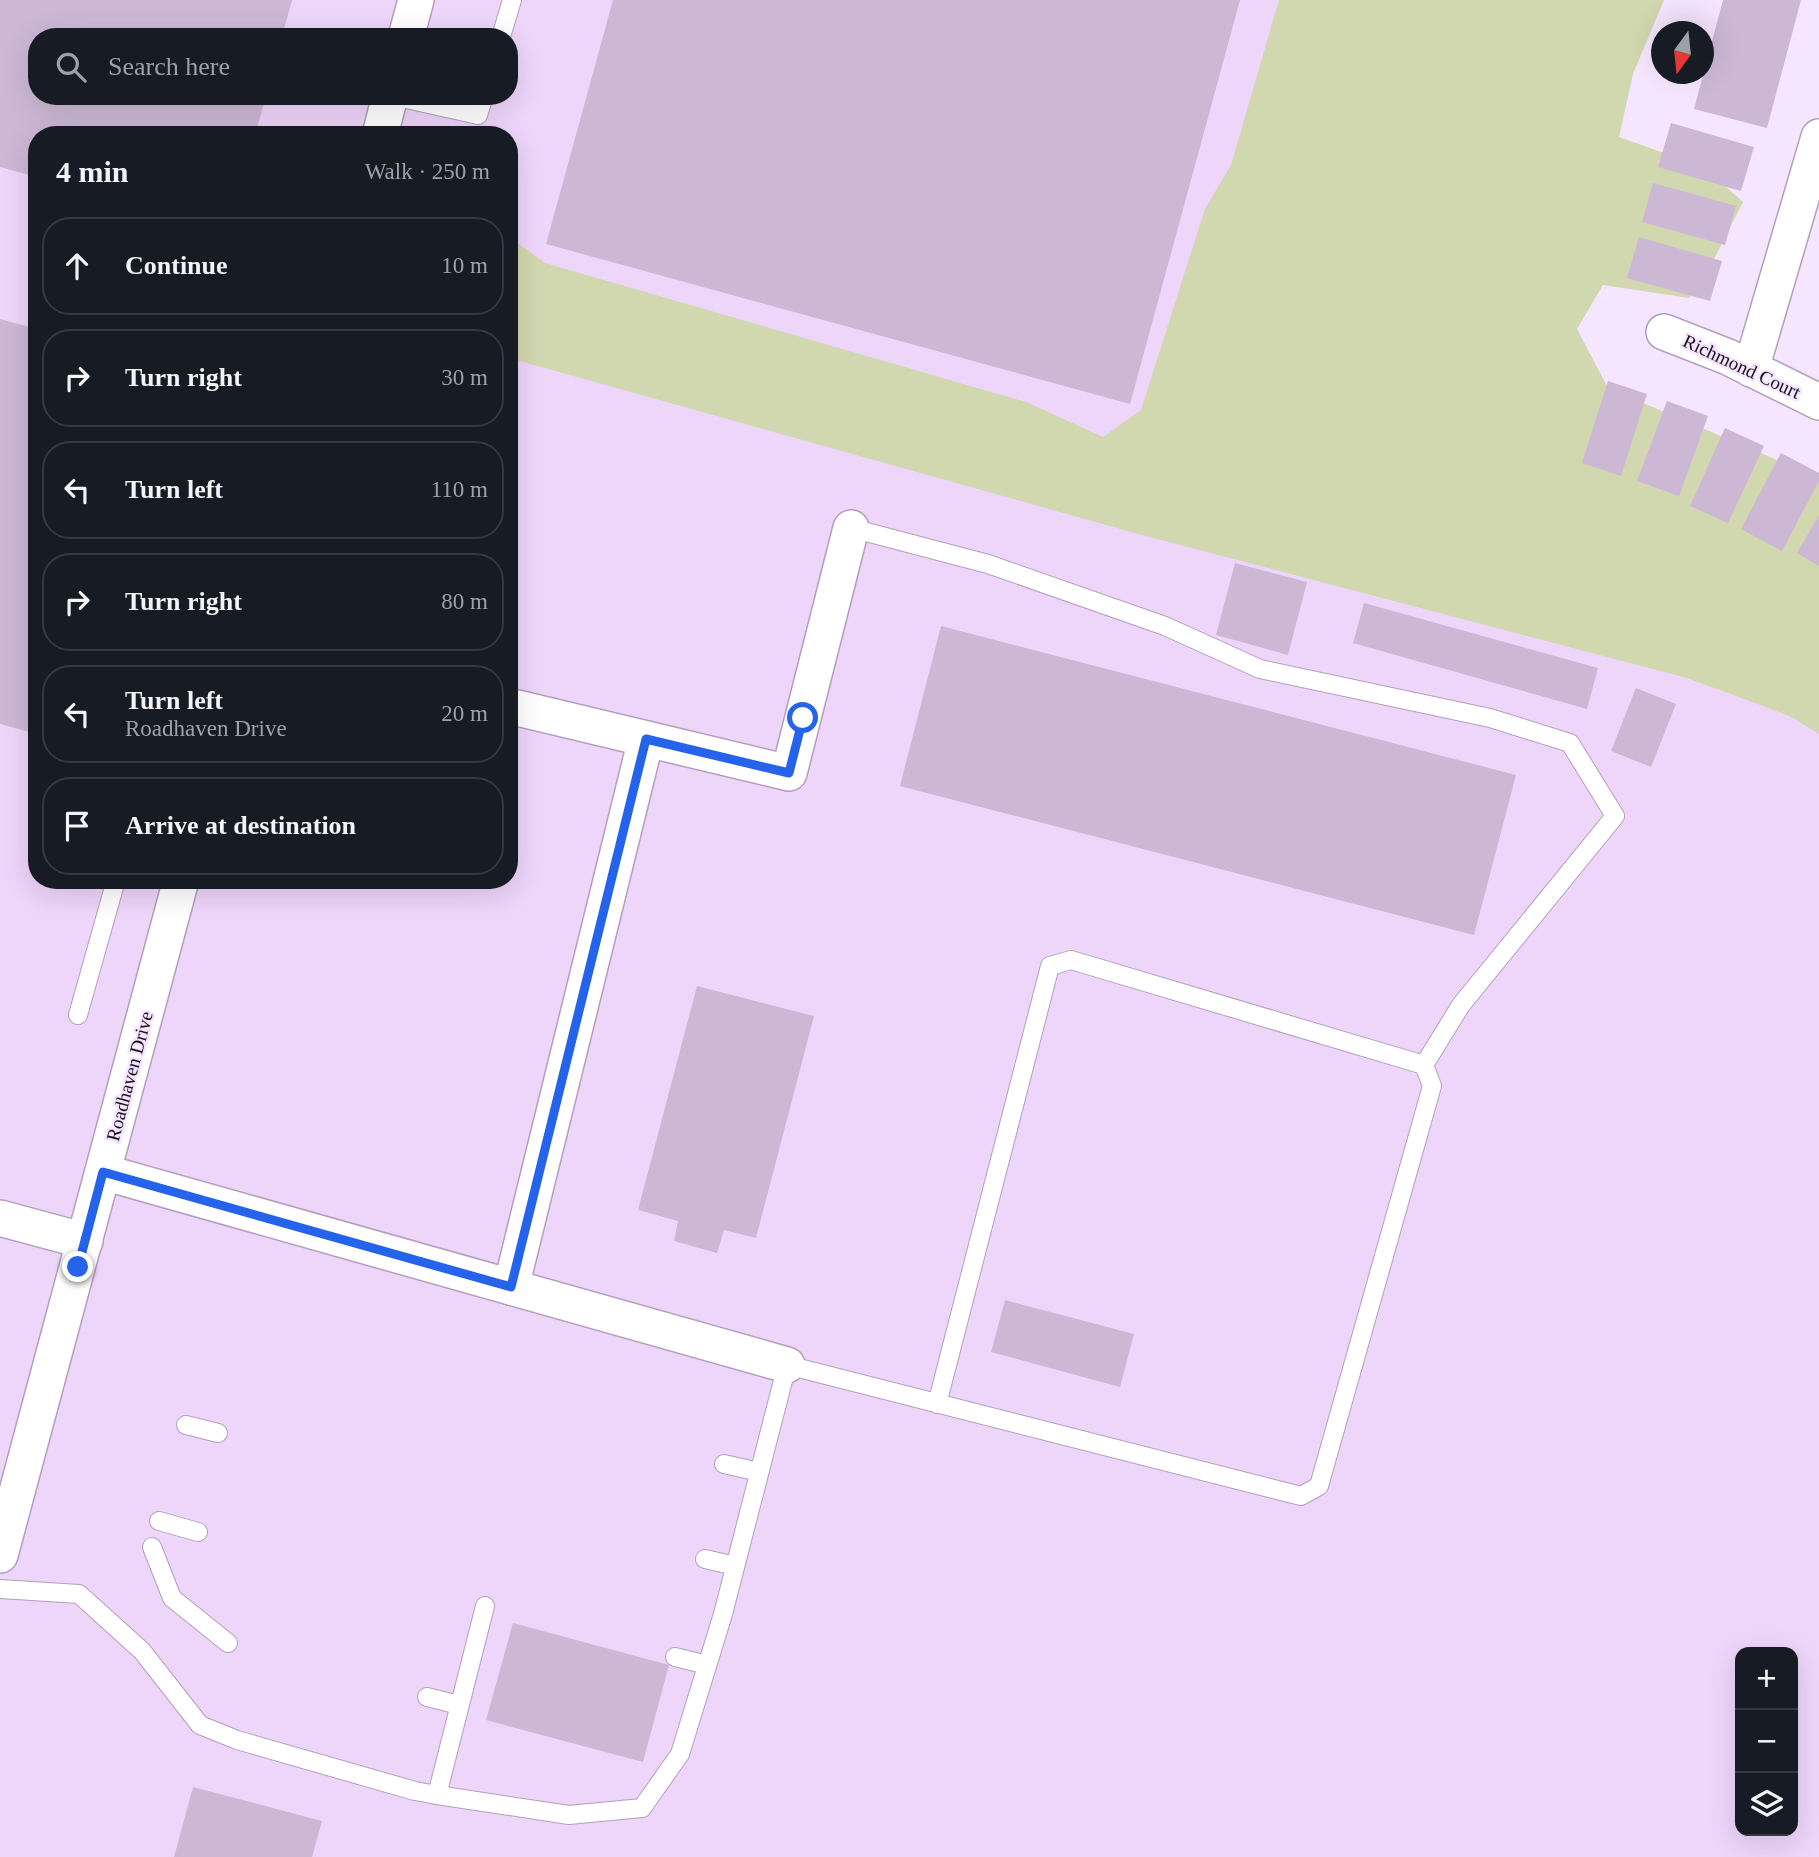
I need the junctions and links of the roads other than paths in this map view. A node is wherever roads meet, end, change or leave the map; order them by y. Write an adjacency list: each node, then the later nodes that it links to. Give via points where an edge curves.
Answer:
1 (416, 0): 3 (street)
2 (512, 0): 4 (lane)
3 (408, 28)
4 (504, 28)
5 (389, 105): 8 (street)
6 (433, 105): 7 (lane, via 478,115)
7 (481, 105)
8 (383, 126)
9 (1816, 147): 11 (street)
10 (1664, 332): 11 (street, Richmond Court)
11 (1751, 369): 12 (street, Richmond Court)
12 (1819, 402)
13 (851, 528): 15 (street, via 789,773); 19 (lane, via 988,564 1165,626 1260,669 1490,718 1570,743 1615,817 1461,1005)
14 (518, 708): 15 (street)
15 (646, 739): 23 (street)
16 (113, 889): 18 (lane)
17 (179, 889): 20 (street, Roadhaven Drive)
18 (78, 1015)
19 (1424, 1065): 25 (lane, via 1433,1086 1319,1486 1301,1496); 25 (lane, via 1071,960 1050,966)
20 (103, 1172): 22 (street, Roadhaven Drive); 23 (street)
21 (0, 1218): 22 (street)
22 (85, 1241): 33 (street, Roadhaven Drive)
23 (511, 1287): 24 (street)
24 (787, 1365): 25 (lane); 29 (lane)
25 (937, 1404)
26 (186, 1425): 27 (lane)
27 (218, 1433)
28 (724, 1464): 29 (lane)
29 (759, 1472): 35 (lane)
30 (159, 1521): 31 (lane)
31 (198, 1532)
32 (152, 1547): 38 (lane, via 172,1598)
33 (0, 1555)
34 (705, 1559): 35 (lane)
35 (735, 1566): 40 (lane)
36 (0, 1589): 43 (lane, via 79,1594 142,1651 200,1725 237,1741)
37 (485, 1606): 42 (lane)
38 (228, 1643)
39 (675, 1657): 40 (lane)
40 (707, 1665): 43 (lane, via 680,1754 642,1808 569,1815)
41 (427, 1697): 42 (lane)
42 (459, 1705): 43 (lane)
43 (437, 1794)

